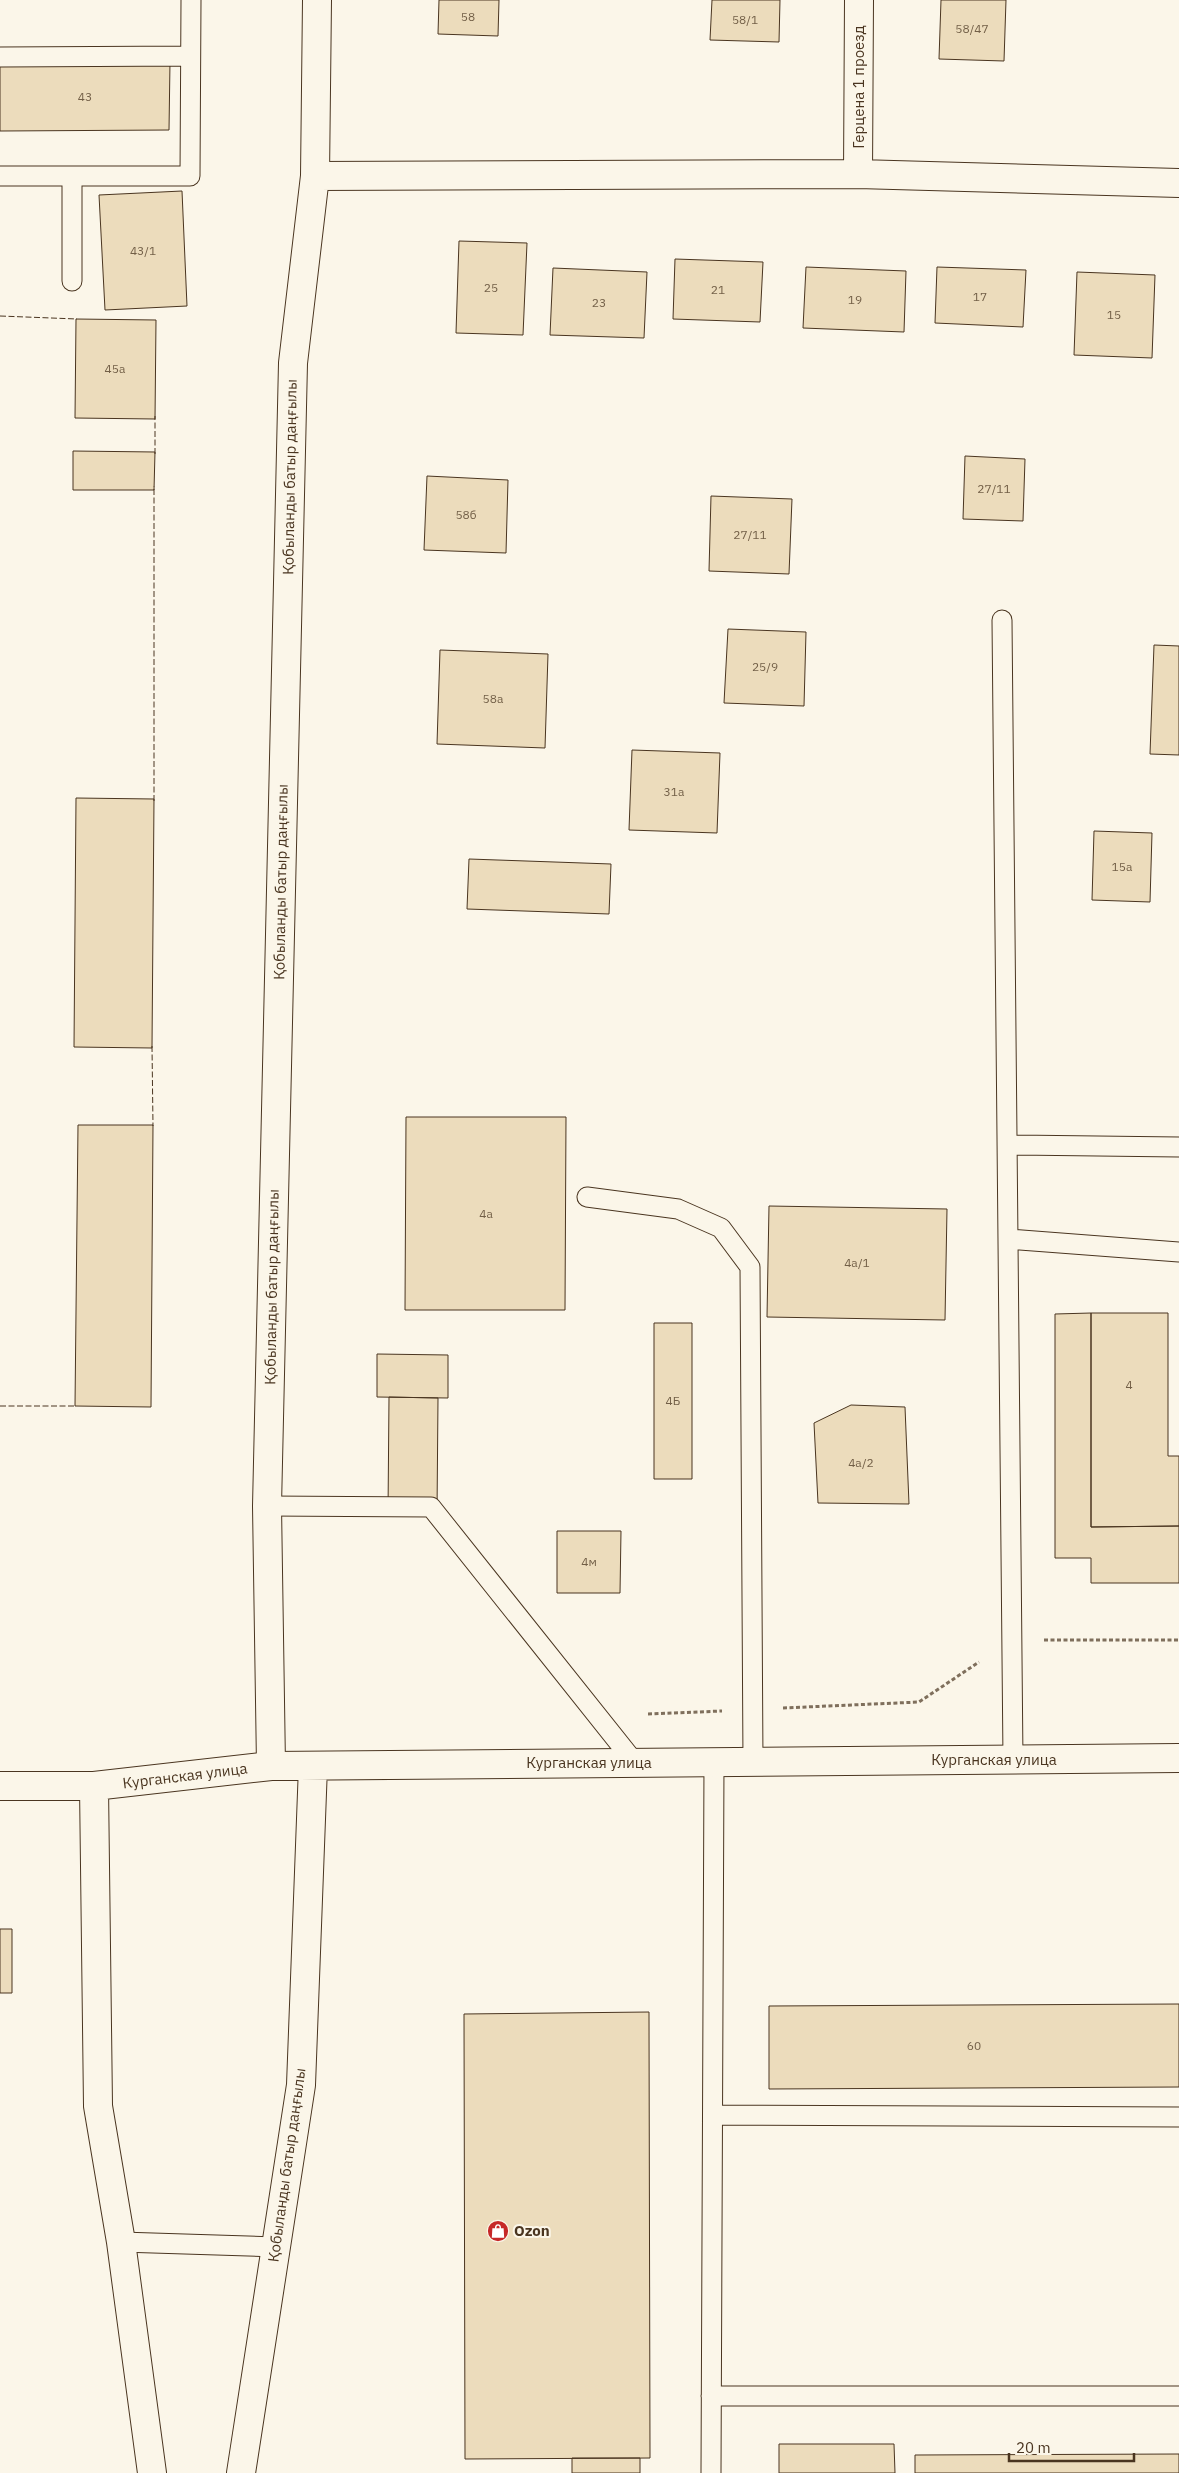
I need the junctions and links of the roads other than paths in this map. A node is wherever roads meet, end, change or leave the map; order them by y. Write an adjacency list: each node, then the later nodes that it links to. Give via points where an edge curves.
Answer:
1 (191, 0): 4 (lane)
2 (316, 0): 9 (street, Қобыланды батыр даңғылы)
3 (859, 0): 6 (street, Герцена 1 проезд)
4 (190, 56): 5 (lane); 8 (lane, via 190,176)
5 (0, 57)
6 (858, 174): 9 (street); 10 (street)
7 (0, 176): 8 (lane)
8 (72, 176): 11 (lane)
9 (314, 176): 18 (street, Қобыланды батыр даңғылы, via 293,363)
10 (1179, 183)
11 (72, 281)
12 (1002, 620): 13 (lane)
13 (1007, 1144): 14 (lane); 16 (lane)
14 (1179, 1147)
15 (588, 1197): 22 (lane, via 678,1209 721,1228 750,1267)
16 (1008, 1239): 17 (lane); 20 (lane)
17 (1179, 1252)
18 (267, 1506): 23 (lane, via 431,1508); 24 (street, Қобыланды батыр даңғылы)
19 (1179, 1758): 20 (street, Курганская улица)
20 (1013, 1760): 22 (street, Курганская улица)
21 (714, 1762): 22 (street, Курганская улица); 23 (street, Курганская улица); 28 (lane)
22 (753, 1762)
23 (635, 1763): 25 (street, Курганская улица)
24 (271, 1766): 25 (street, Курганская улица); 27 (street, Курганская улица)
25 (313, 1766): 31 (street, Қобыланды батыр даңғылы, via 301,2085)
26 (0, 1786): 27 (street, Курганская улица)
27 (94, 1786): 30 (street, via 98,2106)
28 (712, 2115): 29 (lane); 32 (lane)
29 (1179, 2118)
30 (121, 2242): 31 (lane); 34 (street)
31 (276, 2246): 35 (street, Қобыланды батыр даңғылы)
32 (711, 2396): 33 (lane); 36 (lane)
33 (1179, 2396)
34 (152, 2473)
35 (241, 2473)
36 (711, 2473)

